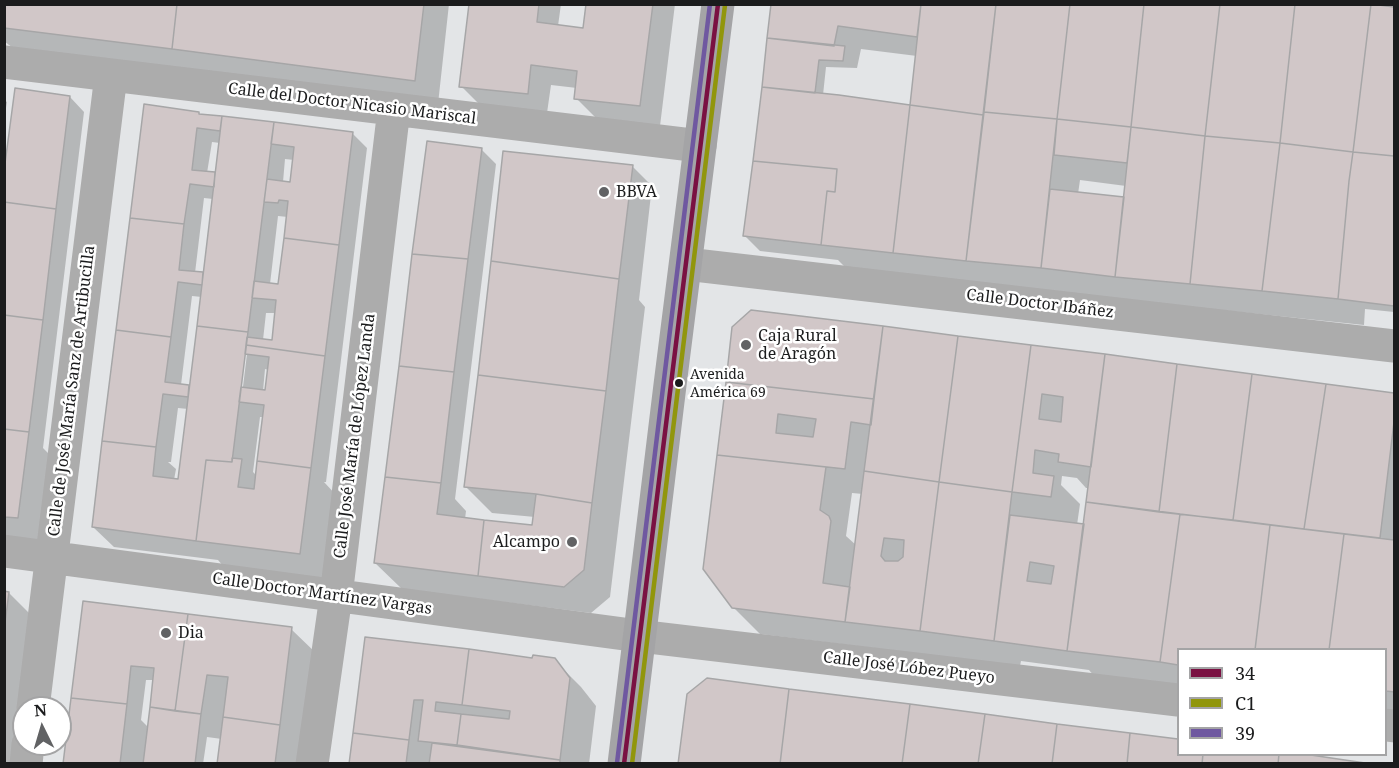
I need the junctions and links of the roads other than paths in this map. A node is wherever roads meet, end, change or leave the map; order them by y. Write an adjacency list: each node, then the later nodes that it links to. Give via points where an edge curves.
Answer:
1 (718, 4): 5 (main road)
2 (4, 62): 3 (street, Calle del Doctor Nicasio Mariscal)
3 (111, 75): 4 (street, Calle del Doctor Nicasio Mariscal); 9 (street, Calle de José María Sanz de Artibucilla)
4 (394, 109): 5 (street, Calle del Doctor Nicasio Mariscal); 10 (street, Calle José María de López Landa)
5 (700, 146): 6 (main road)
6 (686, 264): 7 (street, Calle Doctor Ibáñez); 11 (main road)
7 (1395, 346)
8 (4, 551): 9 (street, Calle Doctor Martínez Vargas)
9 (52, 557): 10 (street, Calle Doctor Martínez Vargas); 12 (street, Calle de José María Sanz de Artibucilla)
10 (336, 596): 11 (street, Calle Doctor Martínez Vargas); 14 (street, Calle José María de López Landa)
11 (639, 636): 13 (street, Calle José Lóbez Pueyo); 15 (main road)
12 (35, 696)
13 (1177, 700)
14 (312, 764)
15 (624, 764)

